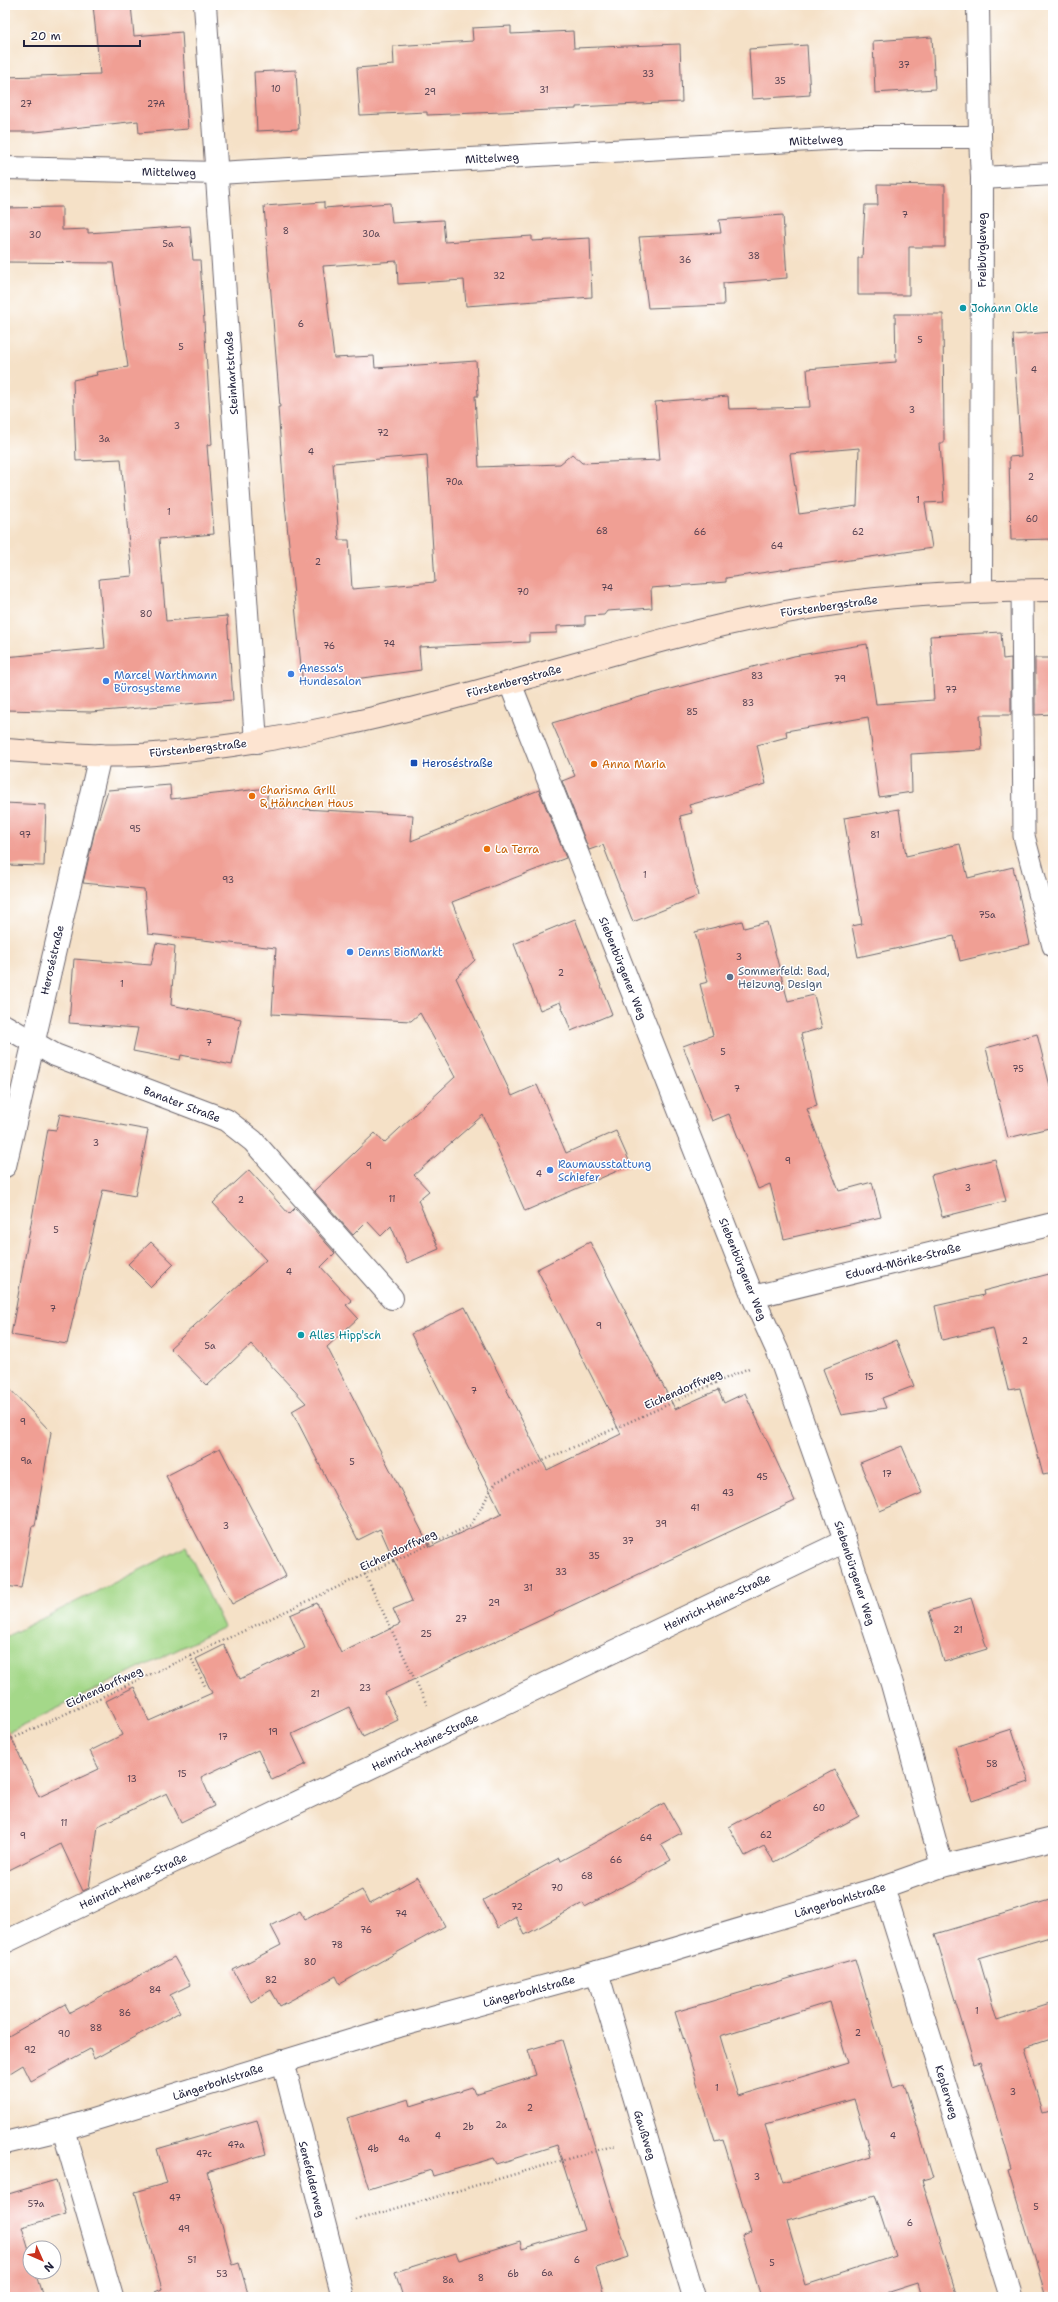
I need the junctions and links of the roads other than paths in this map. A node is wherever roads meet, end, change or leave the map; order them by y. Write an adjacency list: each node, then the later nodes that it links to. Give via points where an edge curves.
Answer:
1 (205, 5): 5 (street, Steinhartstraße)
2 (978, 5): 3 (street, Freibürgleweg)
3 (980, 137): 5 (street, Mittelweg, via 863,137); 7 (street, Freibürgleweg)
4 (5, 168): 5 (street, Mittelweg)
5 (218, 173): 12 (street, Steinhartstraße)
6 (1053, 174): 7 (street)
7 (982, 178): 10 (street, Freibürgleweg)
8 (1022, 590): 9 (main road, Fürstenbergstraße); 10 (main road, Fürstenbergstraße); 15 (lane, via 1024,836)
9 (1053, 590)
10 (980, 591): 11 (main road, Fürstenbergstraße, via 864,600 772,614 674,636)
11 (510, 683): 12 (main road, Fürstenbergstraße, via 369,720); 20 (street, Siebenbürgener Weg)
12 (256, 742): 14 (main road, Fürstenbergstraße, via 154,754)
13 (5, 750): 14 (main road, Fürstenbergstraße)
14 (100, 755): 17 (street, Heroséstraße)
15 (1053, 946)
16 (5, 1026): 17 (street, Banater Straße)
17 (32, 1041): 18 (street, Heroséstraße); 21 (street, Banater Straße, via 55,1055 226,1120 253,1141)
18 (5, 1166)
19 (1053, 1224): 20 (street, Eduard-Mörike-Straße)
20 (753, 1297): 22 (street, Siebenbürgener Weg, via 778,1352)
21 (392, 1298)
22 (845, 1541): 24 (street, Siebenbürgener Weg, via 892,1684); 26 (street, Heinrich-Heine-Straße)
23 (1053, 1839): 24 (street, Längerbohlstraße)
24 (942, 1866): 25 (street, Längerbohlstraße)
25 (883, 1887): 27 (street, Längerbohlstraße); 34 (street, Keplerweg)
26 (5, 1942)
27 (597, 1972): 28 (street, Längerbohlstraße, via 399,2026); 33 (street, Gaußweg)
28 (283, 2061): 29 (street, Längerbohlstraße); 32 (street, Senefelderweg)
29 (63, 2129): 30 (street, Längerbohlstraße); 31 (street)
30 (5, 2143)
31 (112, 2297)
32 (343, 2297)
33 (694, 2297)
34 (1011, 2297)

